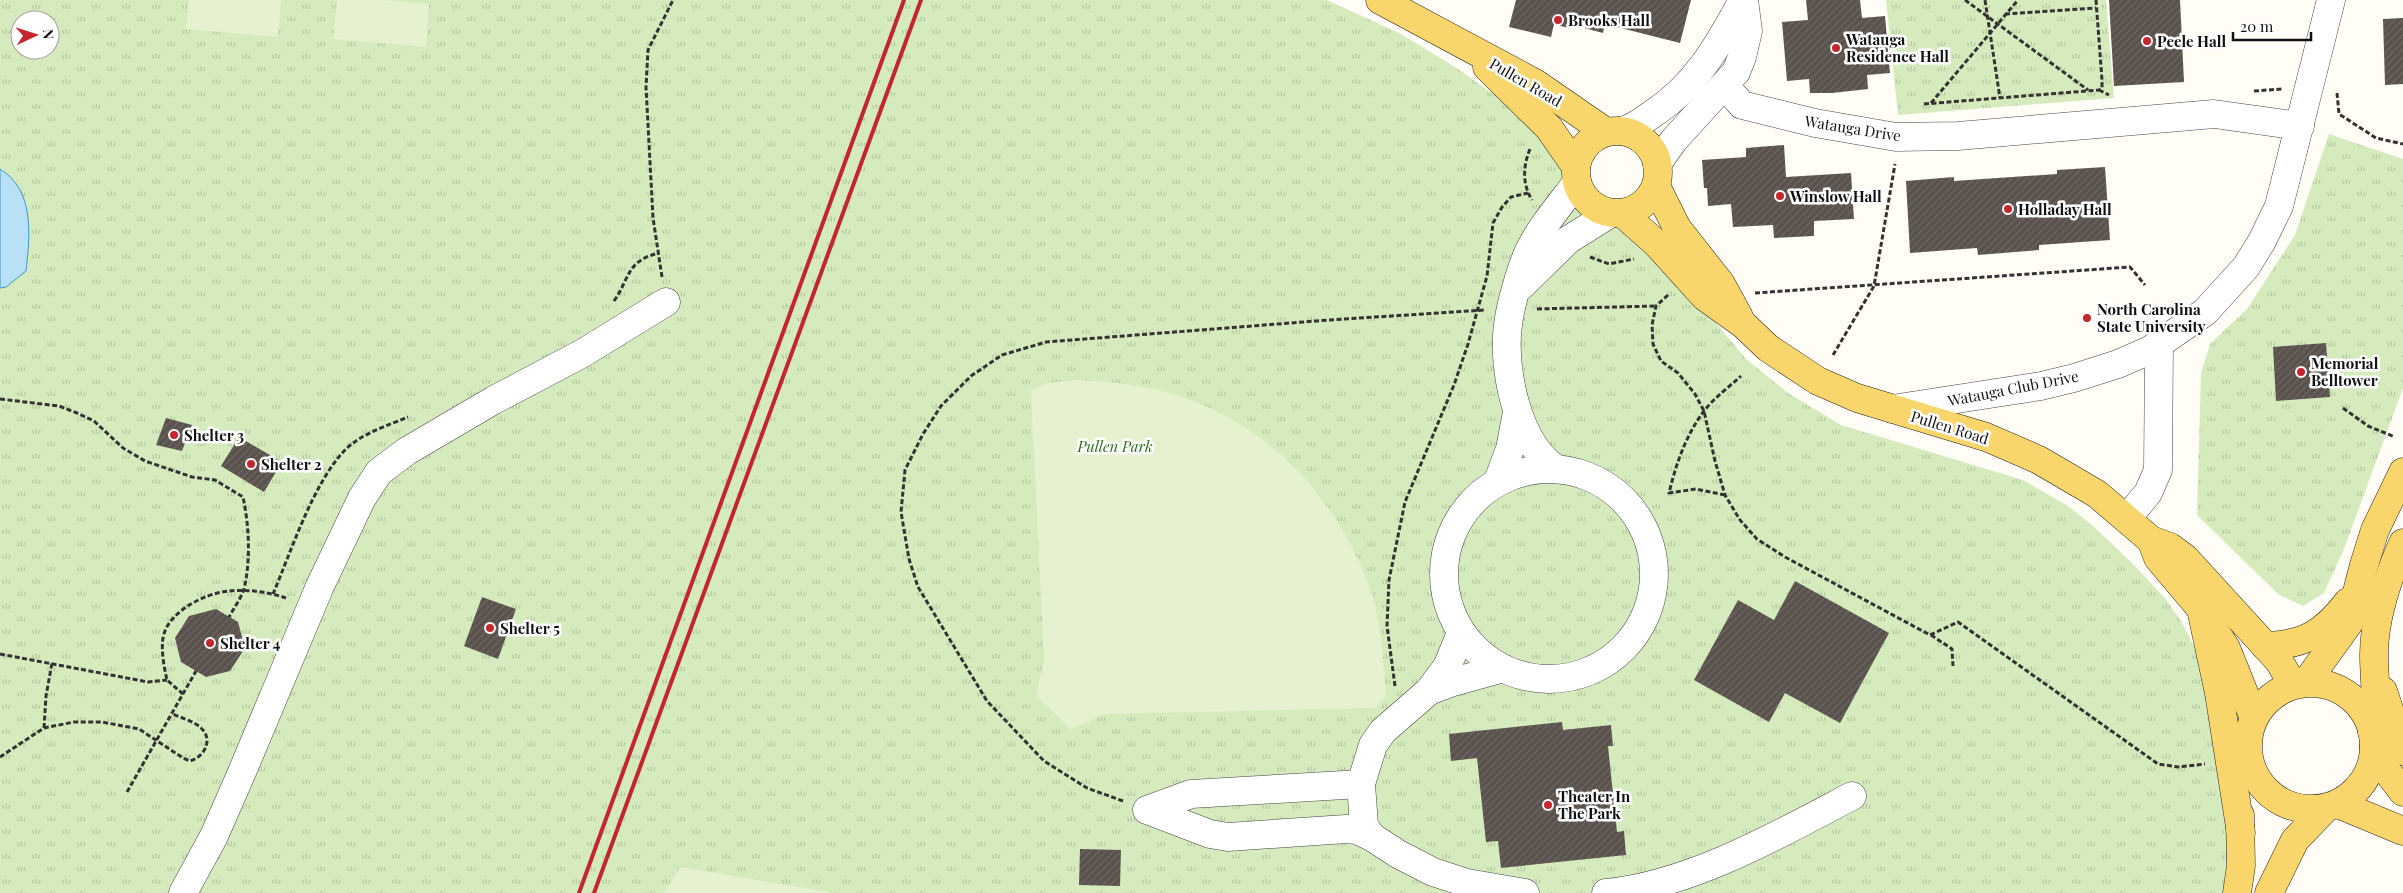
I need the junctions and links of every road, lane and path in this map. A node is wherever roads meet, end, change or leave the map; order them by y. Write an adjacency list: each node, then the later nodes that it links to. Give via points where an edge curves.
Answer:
1 (673, 0): 38 (path, via 648,50 646,87 653,218)
2 (1380, 0): 14 (main road, Pullen Road)
3 (1744, 0): 15 (street, via 1748,32 1736,72); 22 (street, via 1706,64 1668,104 1629,129)
4 (1965, 0): 11 (path)
5 (1984, 0): 11 (path)
6 (2018, 0): 10 (path)
7 (2096, 0): 9 (path)
8 (2331, 0): 21 (street, Watauga Club Drive)
9 (2096, 8): 10 (path); 16 (path, via 2102,88)
10 (2005, 14): 12 (path)
11 (1987, 16): 12 (path); 13 (path)
12 (1996, 24): 13 (path); 16 (path)
13 (1989, 34): 18 (path); 19 (path)
14 (1470, 50): 22 (main road, Pullen Road, via 1535,83); 26 (main road, Pullen Road, via 1549,128)
15 (1725, 86): 21 (street, Watauga Drive, via 1742,106 1896,137 1958,136 2214,114); 27 (street, via 1674,140)
16 (2089, 91): 18 (path)
17 (2337, 93): 23 (path, via 2339,114 2376,138)
18 (2000, 98): 19 (path)
19 (1931, 103): 20 (path)
20 (1924, 104)
21 (2300, 126): 43 (street, Watauga Club Drive, via 2279,206 2246,267 2205,312)
22 (1614, 132): 26 (main road, via 1595,137 1586,145); 27 (main road, via 1634,135 1644,142 1653,152)
23 (2403, 144)
24 (1532, 145): 28 (path, via 1524,176)
25 (1895, 159): 34 (path)
26 (1577, 174): 30 (main road, via 1590,203); 37 (street, via 1534,240 1522,270)
27 (1656, 175): 30 (main road, via 1650,196 1642,204); 42 (main road, Pullen Road, via 1677,228 1721,284)
28 (1528, 193): 29 (path); 41 (path, via 1511,197 1493,223 1487,276)
29 (1536, 206)
30 (1616, 213): 37 (street, via 1568,240); 42 (main road, Pullen Road, via 1657,244 1705,297)
31 (1583, 252): 32 (path, via 1609,264)
32 (1642, 256)
33 (2145, 285): 34 (path, via 2130,267)
34 (1874, 286): 35 (path); 44 (path)
35 (1752, 293)
36 (1669, 294): 39 (path)
37 (1524, 299): 39 (path); 50 (street, via 1511,310 1507,342)
38 (666, 302): 95 (street, via 583,353 407,451 379,472 362,498 320,586 214,836)
39 (1656, 306): 49 (path, via 1653,344 1662,361 1678,373)
40 (1485, 310): 41 (path)
41 (1476, 311): 75 (path, via 1454,385 1405,502 1397,533 1389,580 1387,626); 91 (path, via 1046,342 1002,355 971,376 941,406 906,470 901,512 909,559 918,587 987,701 1015,733 1044,761 1087,788)
42 (1744, 325): 48 (main road, Pullen Road, via 1768,348 1818,381)
43 (2159, 345): 48 (street, Watauga Club Drive, via 2118,364 2041,386); 56 (street, via 2158,470 2148,493)
44 (1833, 355)
45 (1741, 376): 49 (path)
46 (0, 399): 60 (path, via 59,406 77,413 94,420 123,448 146,460 192,476 215,480 243,497 248,518)
47 (2343, 408): 51 (path, via 2368,426)
48 (1892, 409): 56 (main road, Pullen Road, via 1986,437 2039,460 2097,494)
49 (1704, 411): 55 (path); 55 (path, via 1686,442 1669,493 1696,489)
50 (1517, 412): 52 (street, via 1539,453); 54 (street, via 1510,449)
51 (2395, 437)
52 (1555, 468): 54 (street, via 1525,471); 71 (street, via 1600,482 1619,495 1635,513 1651,550 1654,570 1650,602 1638,630 1618,654 1593,670 1564,679 1534,679)
53 (2403, 472): 59 (main road, via 2375,530)
54 (1498, 481): 64 (street, via 1475,499 1457,522 1446,549 1443,578 1449,607)
55 (1725, 495): 65 (path, via 1740,520 1757,539)
56 (2127, 518): 57 (main road, Pullen Road)
57 (2151, 540): 62 (main road, Pullen Road, via 2158,558); 66 (main road, Pullen Road, via 2170,547 2185,558)
58 (2403, 543): 68 (main road, via 2375,630)
59 (2359, 581): 66 (main road, via 2335,618 2312,636 2293,643); 74 (main road, via 2349,624)
60 (244, 590): 61 (path); 63 (path); 73 (path, via 226,591 178,613 163,638)
61 (288, 599)
62 (2200, 609): 79 (main road, Pullen Road, via 2226,648); 93 (main road, via 2216,677)
63 (229, 616)
64 (1461, 633): 71 (street, via 1481,655); 76 (street, via 1446,667)
65 (1930, 635): 70 (path, via 1952,649); 85 (path, via 1958,622 2158,764 2178,767)
66 (2265, 646): 74 (main road, Pullen Road)
67 (0, 654): 69 (path)
68 (2374, 654): 82 (main road, via 2376,716); 83 (main road, via 2391,720)
69 (52, 663): 73 (path, via 148,682); 80 (path)
70 (1953, 666)
71 (1500, 669): 76 (street)
72 (196, 671): 77 (path)
73 (167, 680): 77 (path)
74 (2300, 683): 79 (main road, via 2282,689 2265,702); 82 (main road, via 2340,690 2356,702)
75 (1395, 687)
76 (1429, 691): 86 (street, via 1373,745)
77 (183, 694): 78 (path)
78 (173, 714): 81 (path); 81 (path, via 201,727 208,741 206,750 199,758 190,761)
79 (2251, 727): 90 (main road, via 2249,758 2256,778 2270,794 2289,804 2310,809); 93 (main road, via 2240,772)
80 (44, 728): 81 (path, via 74,722 102,722 139,729); 84 (path)
81 (157, 739): 87 (path)
82 (2373, 739): 88 (main road, via 2386,771); 90 (main road, via 2372,760 2363,780)
83 (2403, 751)
84 (0, 757)
85 (2215, 763)
86 (1361, 784): 91 (street, via 1191,794); 94 (street, via 1364,826)
87 (127, 792)
88 (2403, 792)
89 (1852, 796): 97 (street, via 1766,842 1630,891)
90 (2332, 806): 92 (main road); 99 (main road, via 2295,840)
91 (1148, 810): 94 (street, via 1220,836 1346,829)
92 (2403, 831)
93 (2241, 833): 98 (main road)
94 (1372, 837): 96 (street, via 1434,872)
95 (183, 893)
96 (1525, 893)
97 (1606, 893)
98 (2237, 893)
99 (2269, 893)

